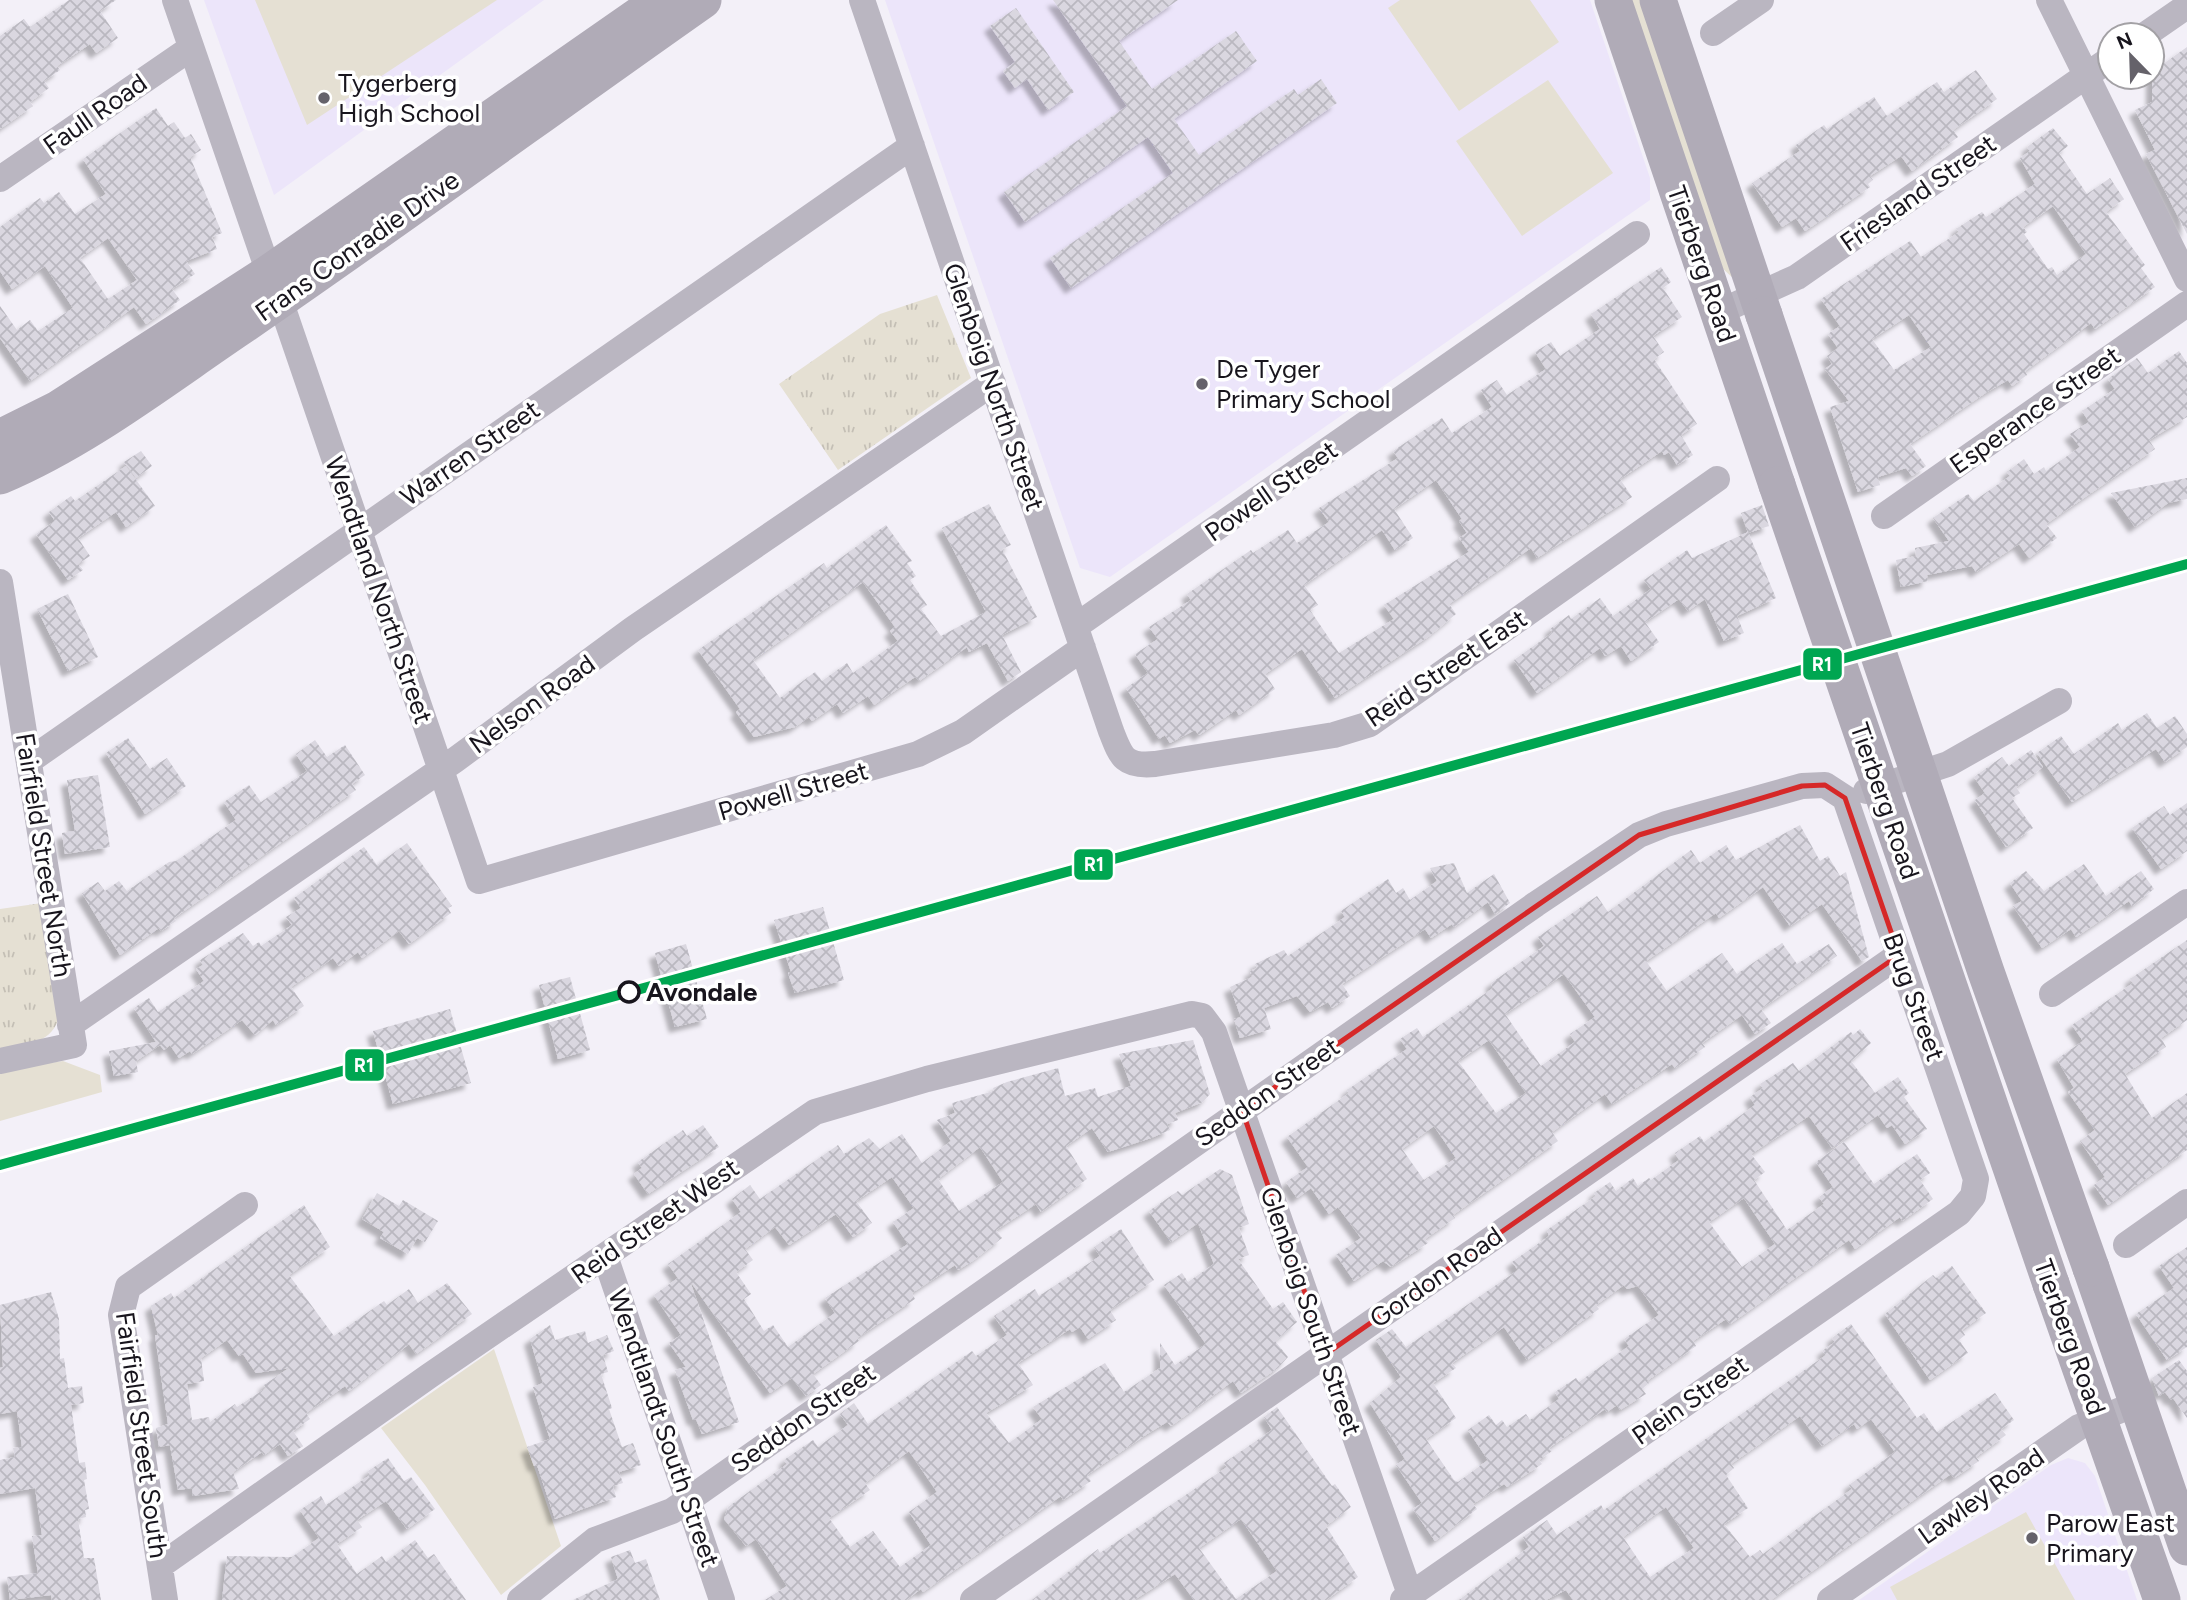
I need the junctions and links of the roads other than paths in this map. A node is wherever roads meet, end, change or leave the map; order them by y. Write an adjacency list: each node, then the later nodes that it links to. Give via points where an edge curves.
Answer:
1 (175, 0): 12 (street, Wendtland North Street)
2 (661, 0): 19 (main road, Frans Conradie Drive)
3 (703, 0): 19 (main road, Frans Conradie Drive)
4 (862, 0): 15 (street, Glenboig North Street)
5 (1614, 0): 22 (main road, Tierberg Road)
6 (1658, 0): 21 (main road, Tierberg Road)
7 (1761, 0): 11 (street)
8 (2049, 0): 14 (street)
9 (2187, 6): 10 (street)
10 (2165, 21)
11 (1713, 33)
12 (191, 48): 16 (street, Faull Road); 19 (street, Wendtland North Street)
13 (2096, 69): 14 (street, Friesland Street)
14 (2087, 76): 18 (street); 21 (street, Friesland Street)
15 (912, 146): 23 (street, Glenboig North Street); 28 (street, Warren Street)
16 (0, 179)
17 (1637, 234): 30 (street, Powell Street)
18 (2187, 279)
19 (274, 286): 24 (main road, Frans Conradie Drive, via 58,410); 25 (main road, Frans Conradie Drive, via 107,417); 28 (street, Wendtland North Street)
20 (2187, 304): 27 (street, Esperance Street)
21 (1761, 305): 22 (street, Friesland Street); 50 (main road, Tierberg Road, bridge, via 1986,972)
22 (1722, 322): 51 (main road, Tierberg Road, bridge)
23 (993, 383): 30 (street, Glenboig North Street); 34 (street, Nelson Road, via 644,621)
24 (0, 438)
25 (0, 476)
26 (1717, 479): 33 (street, Reid Street East, via 1370,724 1334,736)
27 (1884, 516)
28 (359, 531): 32 (street, Warren Street); 34 (street, Wendtland North Street)
29 (0, 582): 32 (street, Fairfield Street North)
30 (1080, 637): 33 (street, Glenboig North Street, via 1119,752); 36 (street, Powell Street, via 963,732 918,754)
31 (2059, 701): 35 (street, via 1948,764)
32 (29, 761): 41 (street, Fairfield Street North)
33 (1138, 766)
34 (440, 771): 36 (street, Wendtland North Street); 41 (street, Nelson Road)
35 (1844, 798): 38 (street, Brug Street); 43 (street, Seddon Street, via 1825,785 1802,786 1639,835)
36 (478, 881)
37 (2187, 902): 39 (street)
38 (1899, 955): 44 (street, Brug Street, via 1976,1179); 49 (street, Gordon Road)
39 (2052, 994)
40 (1209, 1022): 43 (street, Glenboig South Street); 48 (street, Reid Street West, via 1202,1016 1179,1015 815,1112)
41 (72, 1035): 42 (street)
42 (0, 1061)
43 (1242, 1110): 49 (street, Glenboig South Street); 52 (street, Seddon Street)
44 (1973, 1196): 55 (street, Plein Street, via 1959,1213)
45 (2187, 1202): 47 (street)
46 (245, 1205): 54 (street, Fairfield Street South, via 128,1287 124,1296 121,1315)
47 (2126, 1245)
48 (605, 1256): 52 (street, Wendtlandt South Street); 54 (street, Reid Street West)
49 (1326, 1354): 55 (street, Glenboig South Street); 59 (street, Gordon Road)
50 (2138, 1403): 51 (street, Lawley Road); 53 (main road, Tierberg Road)
51 (2099, 1418): 60 (street, Lawley Road); 61 (main road, Tierberg Road)
52 (688, 1500): 57 (street, Seddon Street, via 672,1511 595,1540); 58 (street, Wendtlandt South Street)
53 (2187, 1547)
54 (160, 1566): 56 (street, Fairfield Street South)
55 (1408, 1598)
56 (165, 1600)
57 (520, 1600)
58 (722, 1600)
59 (973, 1600)
60 (1830, 1600)
61 (2162, 1600)

